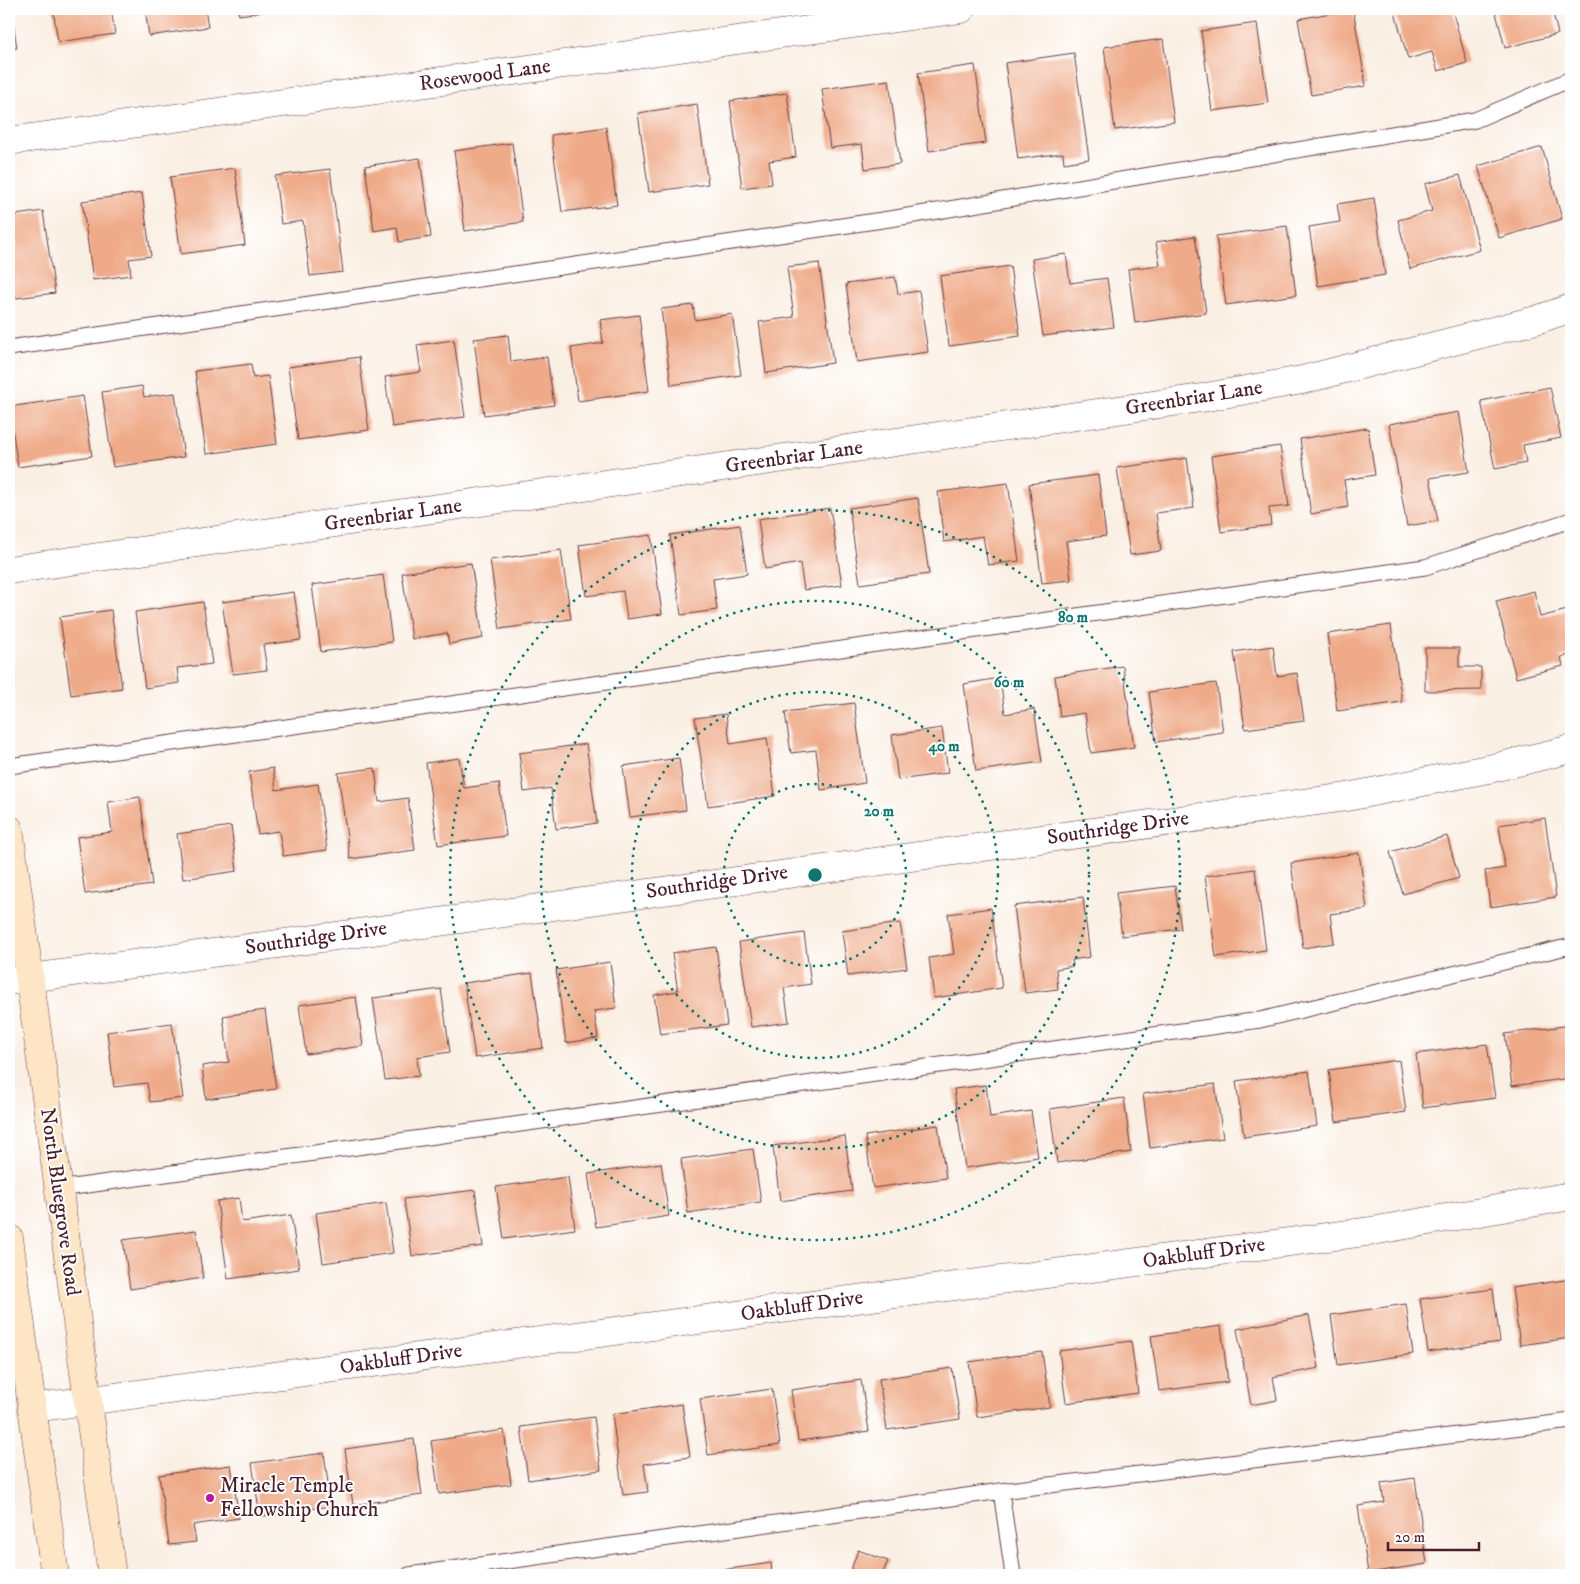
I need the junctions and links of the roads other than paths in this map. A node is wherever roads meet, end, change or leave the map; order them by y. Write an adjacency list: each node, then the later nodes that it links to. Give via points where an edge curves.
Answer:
1 (961, 9): 3 (street, Rosewood Lane)
2 (1571, 79): 5 (lane, via 1475,120 896,218)
3 (9, 140)
4 (1571, 308): 7 (street, Greenbriar Lane, via 1536,320 1302,380 1201,398)
5 (9, 348)
6 (1571, 520): 9 (lane, via 1426,567)
7 (9, 570)
8 (1571, 749): 12 (street, Southridge Drive, via 1346,797)
9 (9, 766)
10 (9, 829): 12 (main road, North Bluegrove Road)
11 (1571, 946): 13 (lane, via 1260,1020)
12 (19, 979): 13 (main road, North Bluegrove Road)
13 (58, 1189): 16 (main road, North Bluegrove Road)
14 (1571, 1196): 16 (street, Oakbluff Drive, via 1372,1231)
15 (9, 1238): 17 (main road)
16 (88, 1401): 17 (street, Oakbluff Drive); 21 (main road, North Bluegrove Road)
17 (32, 1408): 20 (main road)
18 (1571, 1421): 19 (lane)
19 (1001, 1491): 22 (lane); 23 (lane)
20 (55, 1575)
21 (112, 1575)
22 (409, 1575)
23 (1013, 1575)

